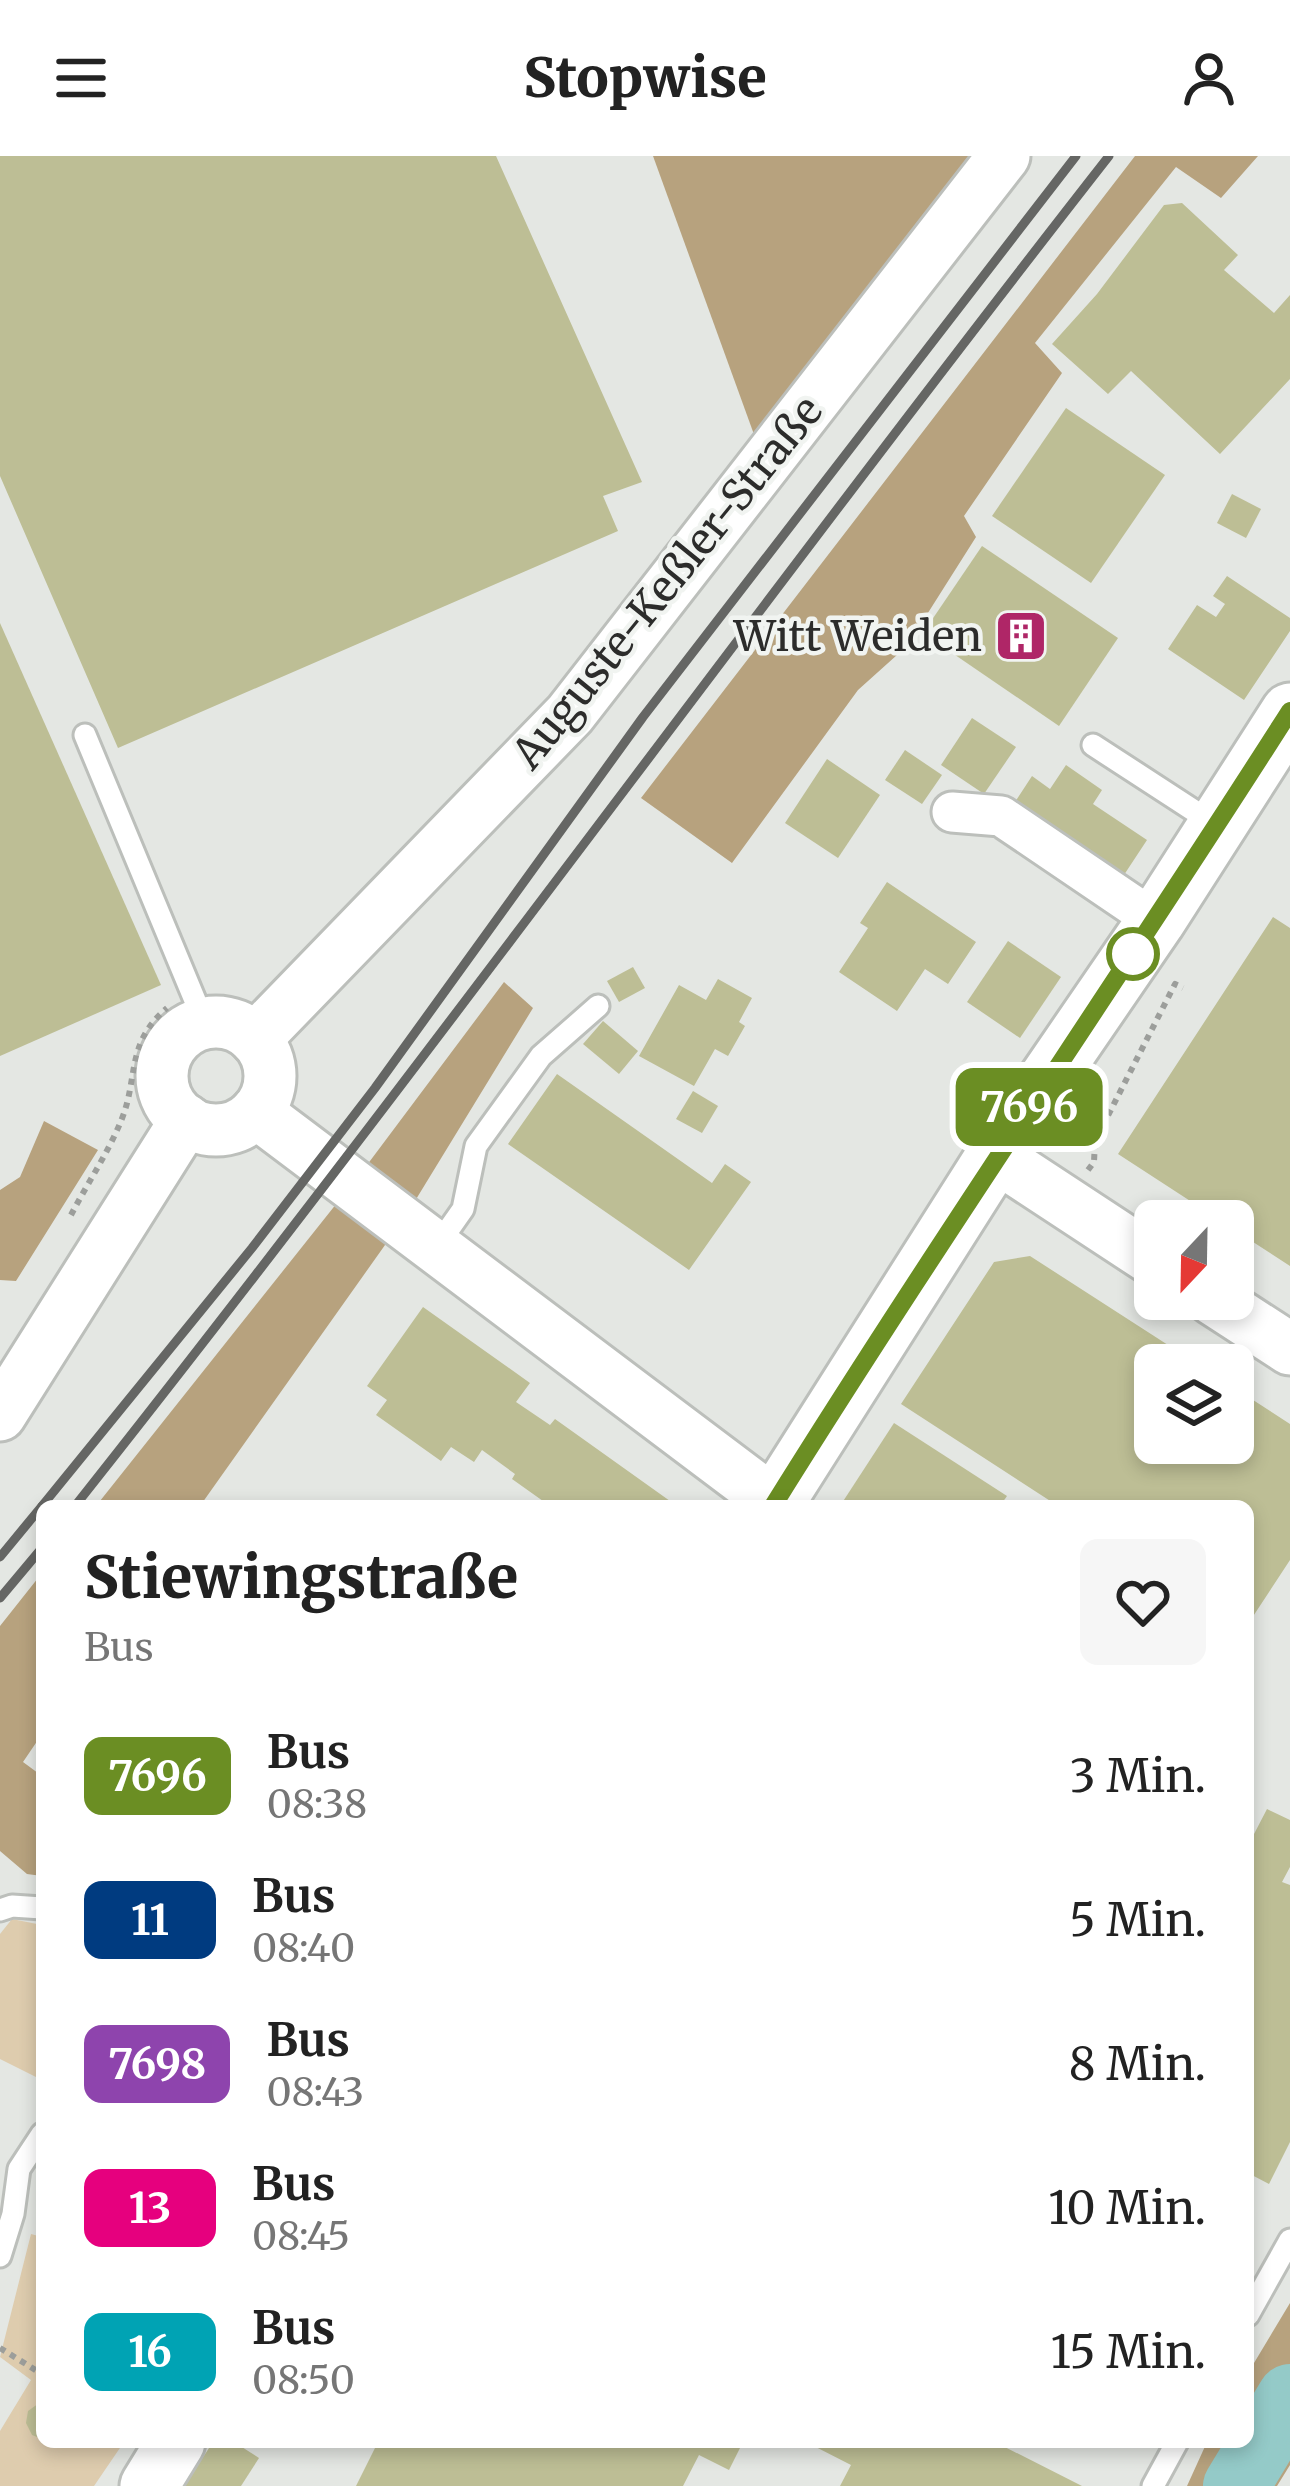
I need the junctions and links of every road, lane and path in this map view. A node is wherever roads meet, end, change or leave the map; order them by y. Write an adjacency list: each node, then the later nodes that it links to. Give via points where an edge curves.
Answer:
1 (1004, 156): 11 (street, Auguste-Keßler-Straße, via 570,715)
2 (1290, 712): 6 (main road)
3 (85, 735): 10 (lane)
4 (1093, 745): 6 (lane)
5 (952, 812): 7 (street, via 1001,816)
6 (1217, 826): 7 (main road)
7 (1156, 921): 14 (main road)
8 (1183, 988): 15 (path, via 1175,984 1096,1141 1094,1162)
9 (598, 1006): 17 (lane, via 542,1056 476,1146 463,1209)
10 (200, 1010): 11 (street); 13 (street, via 161,1070 168,1103); 16 (path, via 170,1005 152,1021 132,1062 123,1118)
11 (255, 1039): 12 (street, via 270,1081)
12 (256, 1112): 13 (street, via 227,1129); 17 (street)
13 (185, 1120): 21 (street)
14 (995, 1156): 15 (street); 24 (main road)
15 (1066, 1203): 18 (street)
16 (67, 1222)
17 (437, 1246): 23 (street)
18 (1134, 1247)
19 (1246, 1320): 20 (street)
20 (1290, 1349)
21 (14, 1367): 22 (street)
22 (0, 1415)
23 (769, 1500)
24 (777, 1500)
25 (36, 1907): 26 (lane)
26 (0, 1910)
27 (36, 2143): 29 (lane, via 19,2169)
28 (1290, 2240): 30 (lane)
29 (0, 2256)
30 (1254, 2304)
31 (0, 2348): 32 (path)
32 (36, 2370)
33 (172, 2448): 35 (main road)
34 (1174, 2448): 36 (lane)
35 (148, 2486)
36 (1153, 2486)

